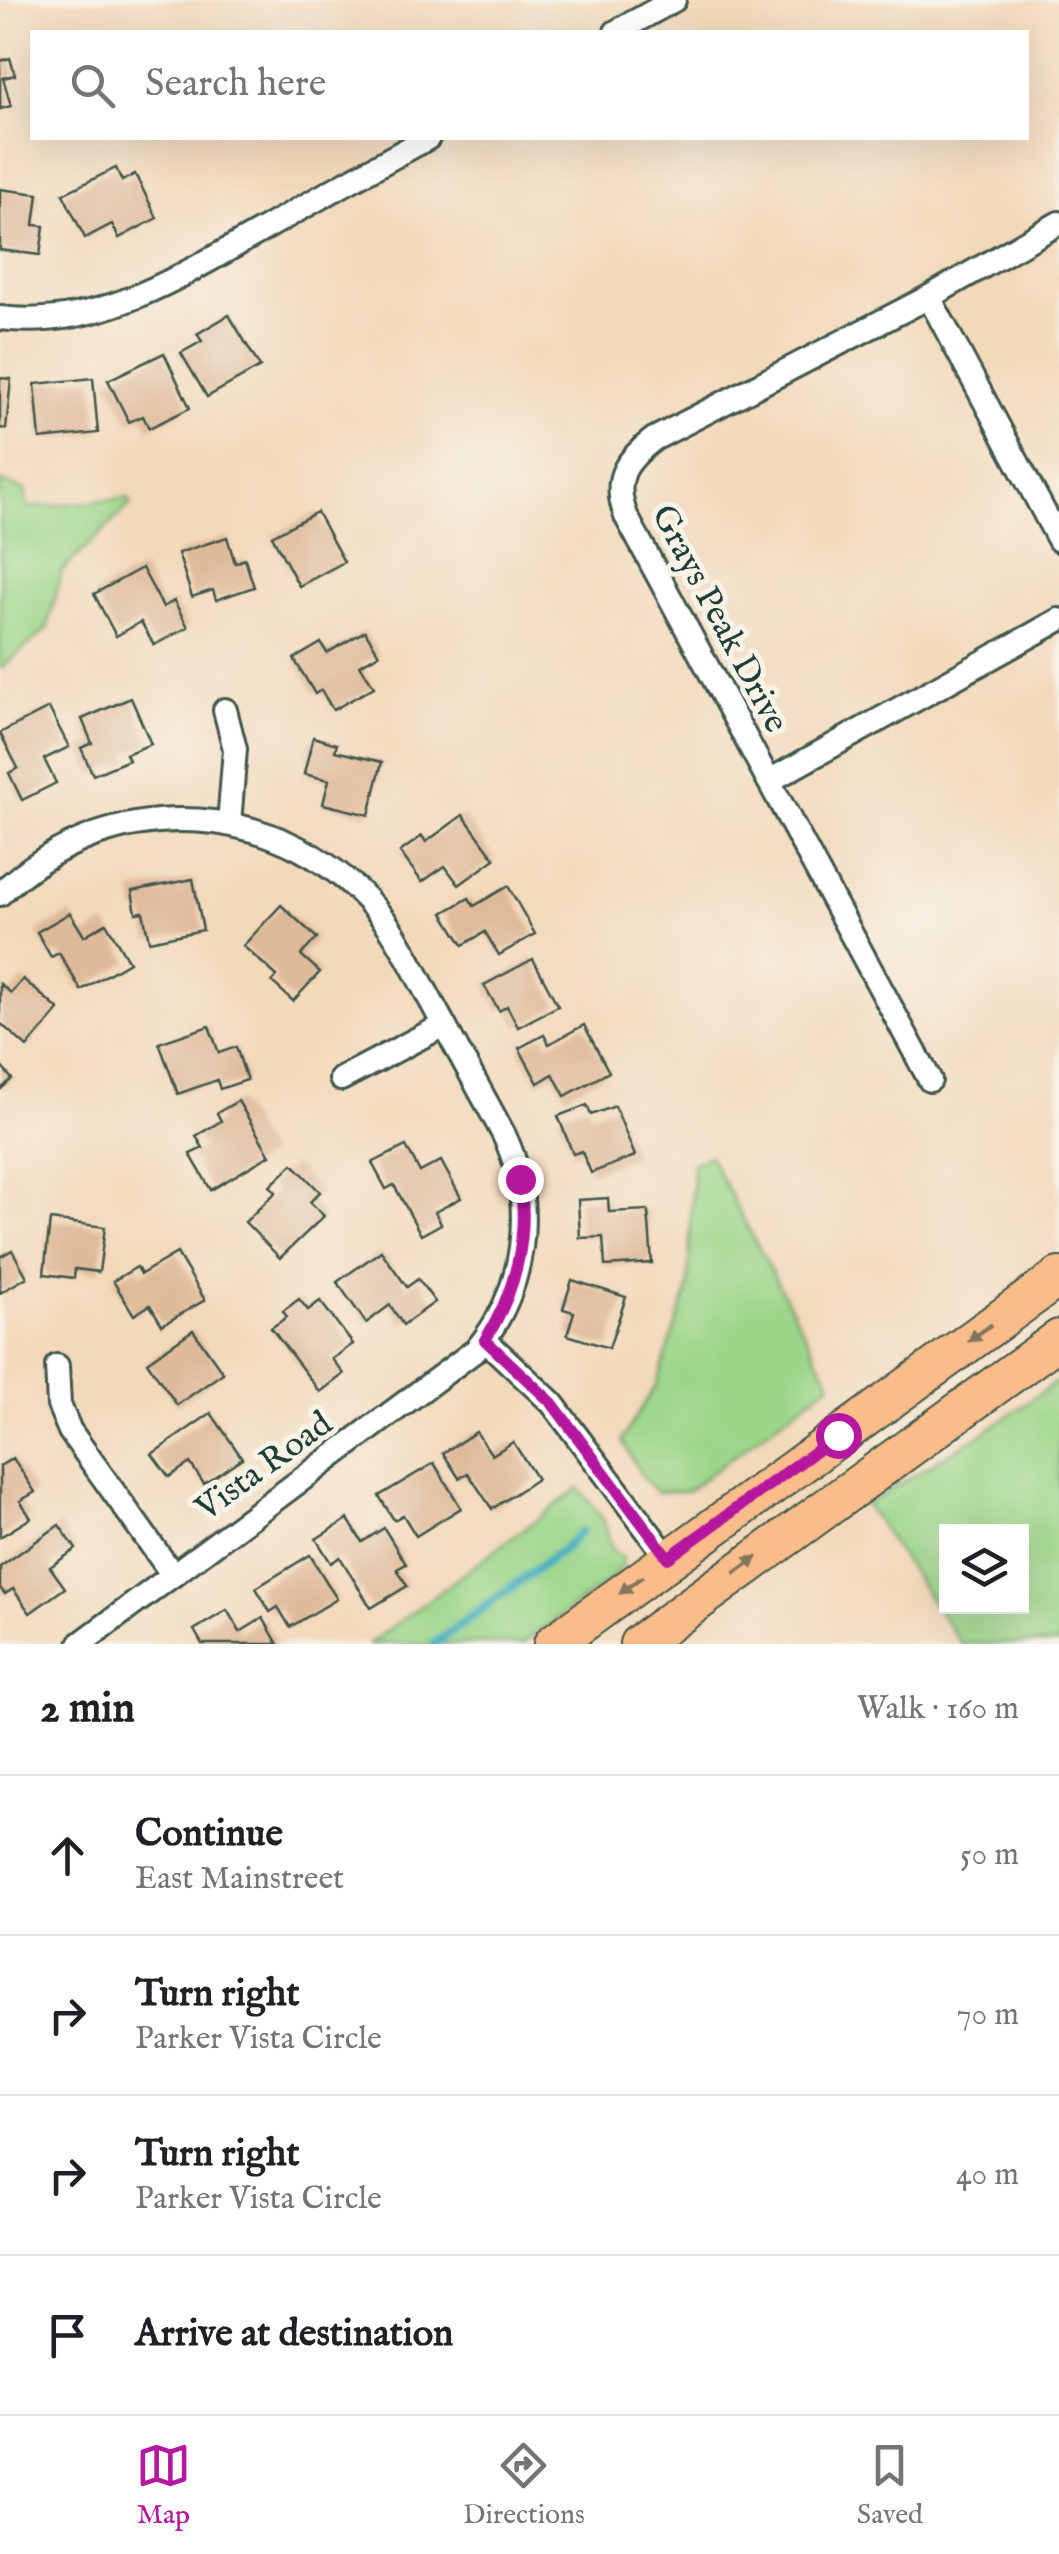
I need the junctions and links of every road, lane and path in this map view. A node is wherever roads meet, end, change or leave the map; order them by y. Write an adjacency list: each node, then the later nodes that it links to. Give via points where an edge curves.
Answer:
1 (674, 0): 2 (street)
2 (620, 30)
3 (424, 140): 6 (street, via 134,299 66,318)
4 (1059, 223): 5 (street, Grays Peak Drive)
5 (929, 297): 7 (street); 10 (street, Grays Peak Drive, via 654,439 630,457 621,478 626,516)
6 (0, 318)
7 (1059, 540)
8 (1059, 620): 10 (street)
9 (224, 710): 11 (street, via 235,749)
10 (769, 781): 15 (street, Grays Peak Drive)
11 (229, 824): 12 (street, via 158,820 106,830 61,848); 13 (street, via 301,851 353,886 396,938)
12 (0, 894)
13 (444, 1025): 14 (street); 18 (street, via 512,1150 523,1197 514,1280)
14 (341, 1079)
15 (930, 1080)
16 (1059, 1276): 20 (main road, one-way to 20)
17 (1059, 1338): 24 (main road, one-way to 17)
18 (485, 1340): 20 (street, via 552,1403); 21 (street, Vista Road)
19 (57, 1366): 21 (street, via 58,1405 70,1431)
20 (668, 1558): 23 (main road, one-way to 23)
21 (173, 1575): 22 (street, Vista Road)
22 (80, 1644)
23 (553, 1644)
24 (639, 1644)

